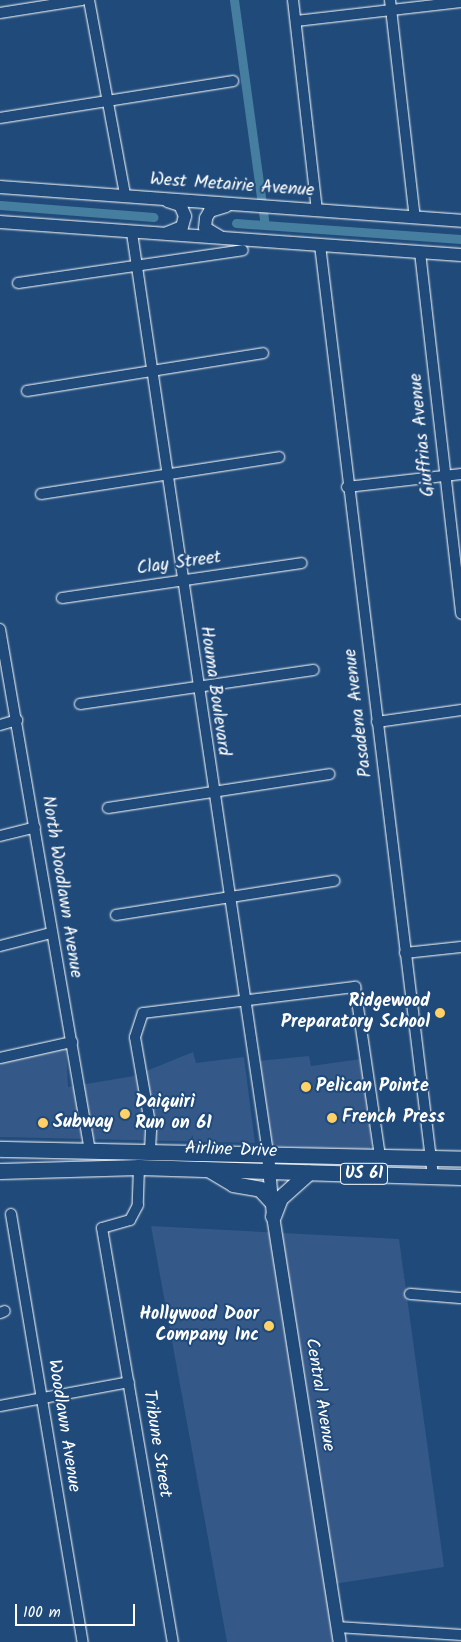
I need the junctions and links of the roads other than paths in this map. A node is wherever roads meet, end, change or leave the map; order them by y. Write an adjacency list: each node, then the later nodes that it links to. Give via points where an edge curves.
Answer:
1 (82, 0): 6 (street)
2 (89, 0): 9 (street)
3 (293, 0): 7 (street)
4 (461, 2): 5 (street)
5 (391, 5): 7 (street); 16 (street)
6 (0, 13)
7 (296, 21): 15 (street)
8 (233, 81): 9 (street)
9 (107, 99): 10 (street); 12 (street)
10 (0, 118)
11 (0, 187): 12 (main road, West Metairie Avenue)
12 (125, 196): 13 (main road, West Metairie Avenue)
13 (156, 198): 14 (main road, West Metairie Avenue); 20 (main road, via 180,205 185,216 182,227)
14 (244, 205): 15 (main road, West Metairie Avenue); 21 (main road, via 223,206 206,218 205,228)
15 (317, 210): 16 (main road, West Metairie Avenue)
16 (415, 218): 17 (main road, West Metairie Avenue)
17 (461, 221)
18 (0, 222): 19 (main road)
19 (132, 233): 20 (main road); 26 (street, Houma Boulevard)
20 (157, 234): 21 (main road)
21 (228, 240): 22 (main road)
22 (320, 245): 24 (main road); 35 (street, Pasadena Avenue)
23 (243, 250): 26 (street)
24 (420, 252): 25 (main road); 34 (street, Giuffrias Avenue)
25 (461, 255)
26 (136, 266): 27 (street); 29 (street, Houma Boulevard)
27 (18, 283)
28 (263, 353): 29 (street)
29 (151, 370): 30 (street); 33 (street, Houma Boulevard)
30 (27, 392)
31 (279, 457): 33 (street)
32 (461, 474): 34 (street)
33 (167, 476): 36 (street); 38 (street, Houma Boulevard)
34 (444, 476): 35 (street); 40 (street, Giuffrias Avenue)
35 (347, 487): 47 (street, Pasadena Avenue)
36 (41, 494)
37 (301, 563): 38 (street, Clay Street)
38 (181, 580): 39 (street, Clay Street); 43 (street, Houma Boulevard)
39 (62, 598)
40 (461, 614)
41 (0, 629): 46 (street, North Woodlawn Avenue)
42 (314, 670): 43 (street)
43 (198, 688): 44 (street); 50 (street, Houma Boulevard)
44 (80, 704)
45 (461, 710): 47 (street)
46 (17, 720): 48 (street); 52 (street, North Woodlawn Avenue)
47 (377, 722): 60 (street, Pasadena Avenue)
48 (0, 725)
49 (329, 774): 50 (street)
50 (212, 791): 51 (street); 55 (street, Houma Boulevard)
51 (108, 808)
52 (35, 827): 53 (street); 57 (street, North Woodlawn Avenue)
53 (0, 836)
54 (334, 881): 55 (street)
55 (228, 896): 56 (street); 61 (street, Houma Boulevard)
56 (116, 915)
57 (51, 933): 58 (street); 62 (street, North Woodlawn Avenue)
58 (0, 946)
59 (461, 947): 60 (street)
60 (405, 954): 69 (street, Pasadena Avenue)
61 (244, 1000): 65 (street, via 143,1013 137,1023); 67 (street, Houma Boulevard); 68 (street, via 356,988)
62 (72, 1042): 63 (street); 66 (street, North Woodlawn Avenue)
63 (0, 1058)
64 (0, 1149): 66 (highway, Airline Drive / US 61)
65 (150, 1150): 66 (highway, Airline Drive / US 61); 67 (highway, Airline Drive / US 61)
66 (96, 1151): 72 (highway, via 82,1158)
67 (268, 1153): 68 (highway, Airline Drive / US 61); 75 (main road, Central Avenue)
68 (380, 1156): 69 (highway, Airline Drive / US 61)
69 (434, 1158): 70 (highway, Airline Drive / US 61); 77 (street, Pasadena Avenue)
70 (461, 1159)
71 (139, 1167): 72 (highway, Airline Drive / US 61); 73 (highway, Airline Drive / US 61); 84 (street, Tribune Street, via 138,1205 130,1220 102,1228)
72 (75, 1169): 74 (highway, Airline Drive / US 61)
73 (208, 1169): 75 (highway, Airline Drive / US 61); 79 (highway, via 233,1184 260,1189)
74 (0, 1170)
75 (268, 1171): 76 (highway, Airline Drive / US 61); 79 (main road, Central Avenue)
76 (308, 1173): 77 (highway, Airline Drive / US 61); 81 (highway, via 280,1198)
77 (433, 1176): 78 (highway, Airline Drive / US 61)
78 (461, 1177)
79 (271, 1201): 81 (main road, Central Avenue)
80 (11, 1214): 85 (street, Woodlawn Avenue)
81 (273, 1216): 87 (main road, Central Avenue)
82 (410, 1294): 83 (street)
83 (461, 1298)
84 (129, 1382): 85 (street); 90 (street, Tribune Street)
85 (42, 1398): 86 (street); 89 (street, Woodlawn Avenue)
86 (0, 1406)
87 (338, 1627): 88 (street); 91 (main road, Central Avenue)
88 (461, 1635)
89 (83, 1642)
90 (172, 1642)
91 (340, 1642)

